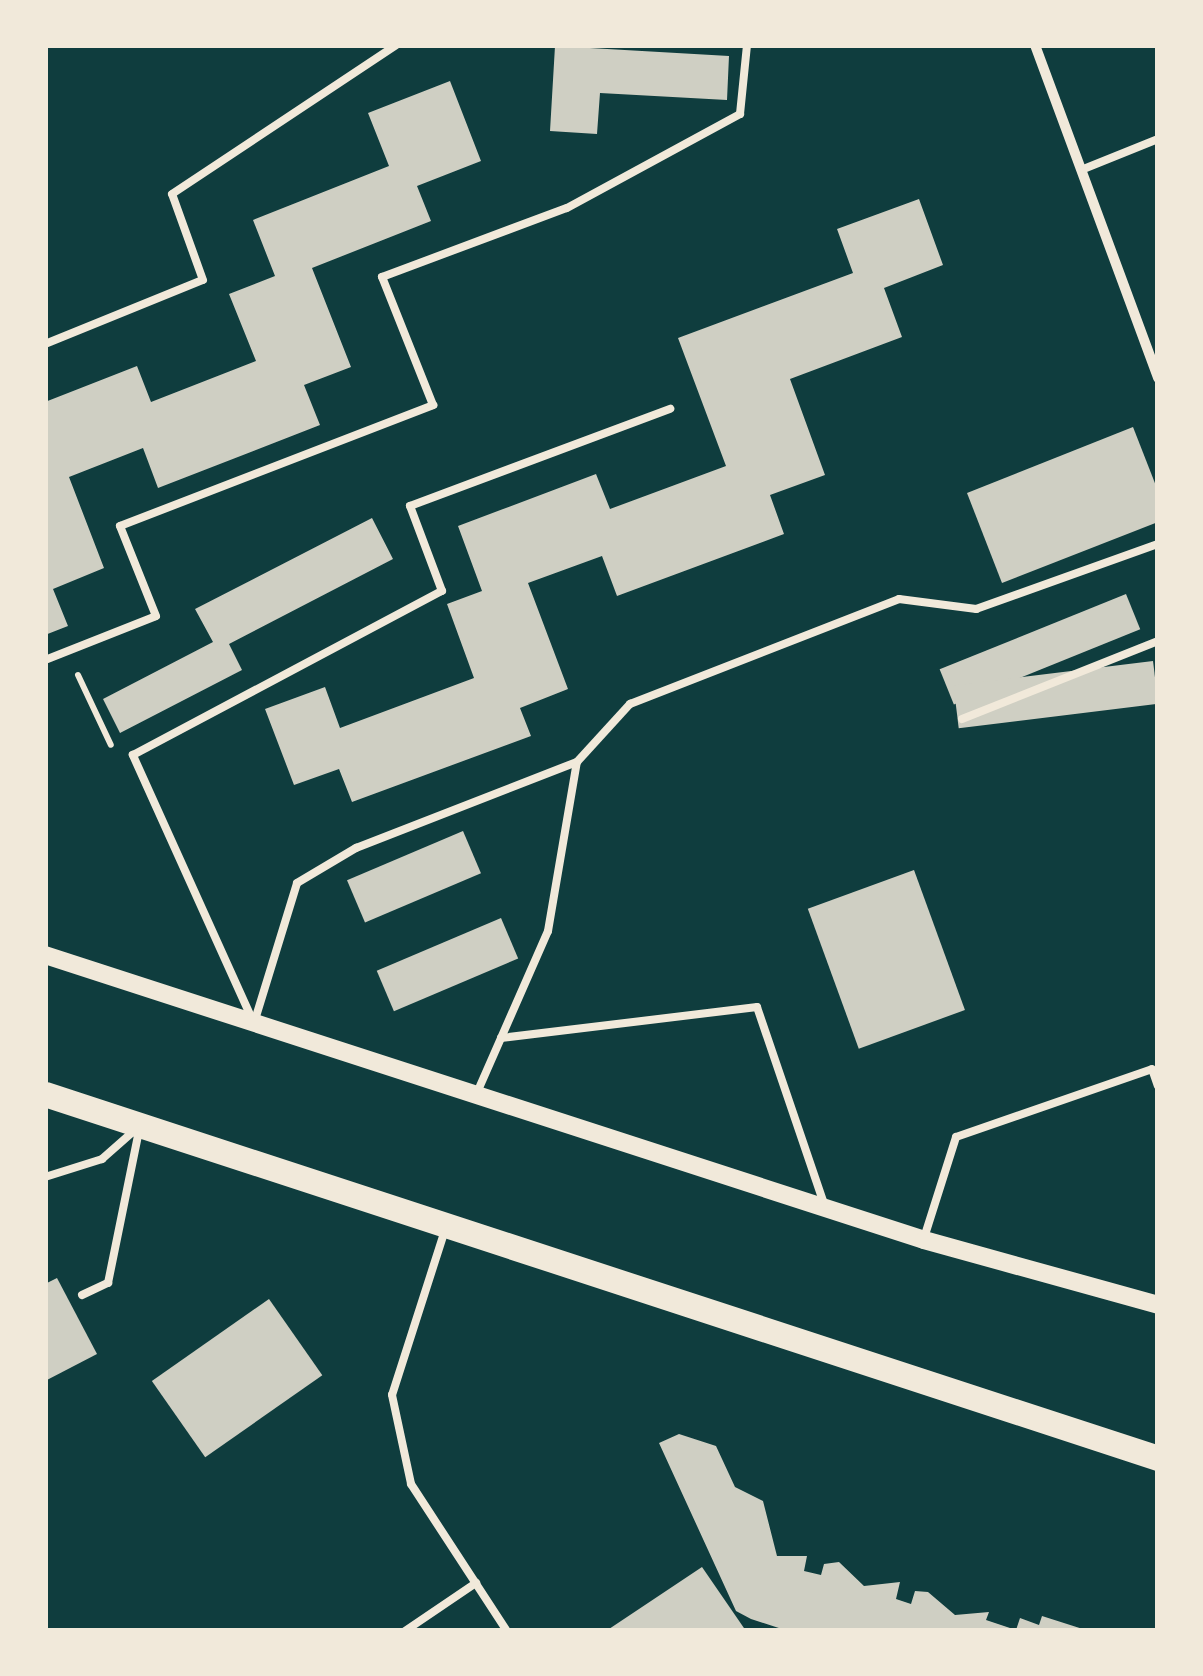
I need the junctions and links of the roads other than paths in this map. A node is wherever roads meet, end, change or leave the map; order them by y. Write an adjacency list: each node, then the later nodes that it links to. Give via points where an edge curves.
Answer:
1 (396, 45): 6 (lane, via 172,194 202,280)
2 (747, 45): 11 (lane, via 740,114 567,208 382,278 433,405 120,526 156,616)
3 (1035, 45): 5 (street)
4 (1158, 140): 5 (lane)
5 (1081, 170): 7 (street)
6 (45, 344)
7 (1158, 378)
8 (670, 409): 15 (lane, via 410,506 442,592 133,755)
9 (1158, 544): 13 (lane, via 976,609 898,599 630,704)
10 (1158, 641): 12 (lane)
11 (45, 660)
12 (962, 719)
13 (577, 762): 15 (lane, via 356,848 297,884); 16 (lane, via 548,931)
14 (45, 955): 15 (street)
15 (254, 1023): 19 (street)
16 (502, 1038): 19 (lane); 22 (lane, via 757,1007)
17 (1158, 1086): 24 (lane, via 1152,1069 956,1138)
18 (45, 1094): 20 (main road)
19 (476, 1095): 22 (street)
20 (140, 1125): 21 (lane, via 102,1159); 23 (main road); 25 (lane, via 108,1283)
21 (45, 1177)
22 (825, 1208): 24 (street)
23 (447, 1225): 27 (main road); 28 (lane, via 392,1395 411,1484)
24 (924, 1240): 26 (street)
25 (82, 1294)
26 (1158, 1305)
27 (1158, 1458)
28 (476, 1583): 29 (lane); 30 (lane)
29 (405, 1631)
30 (507, 1631)

